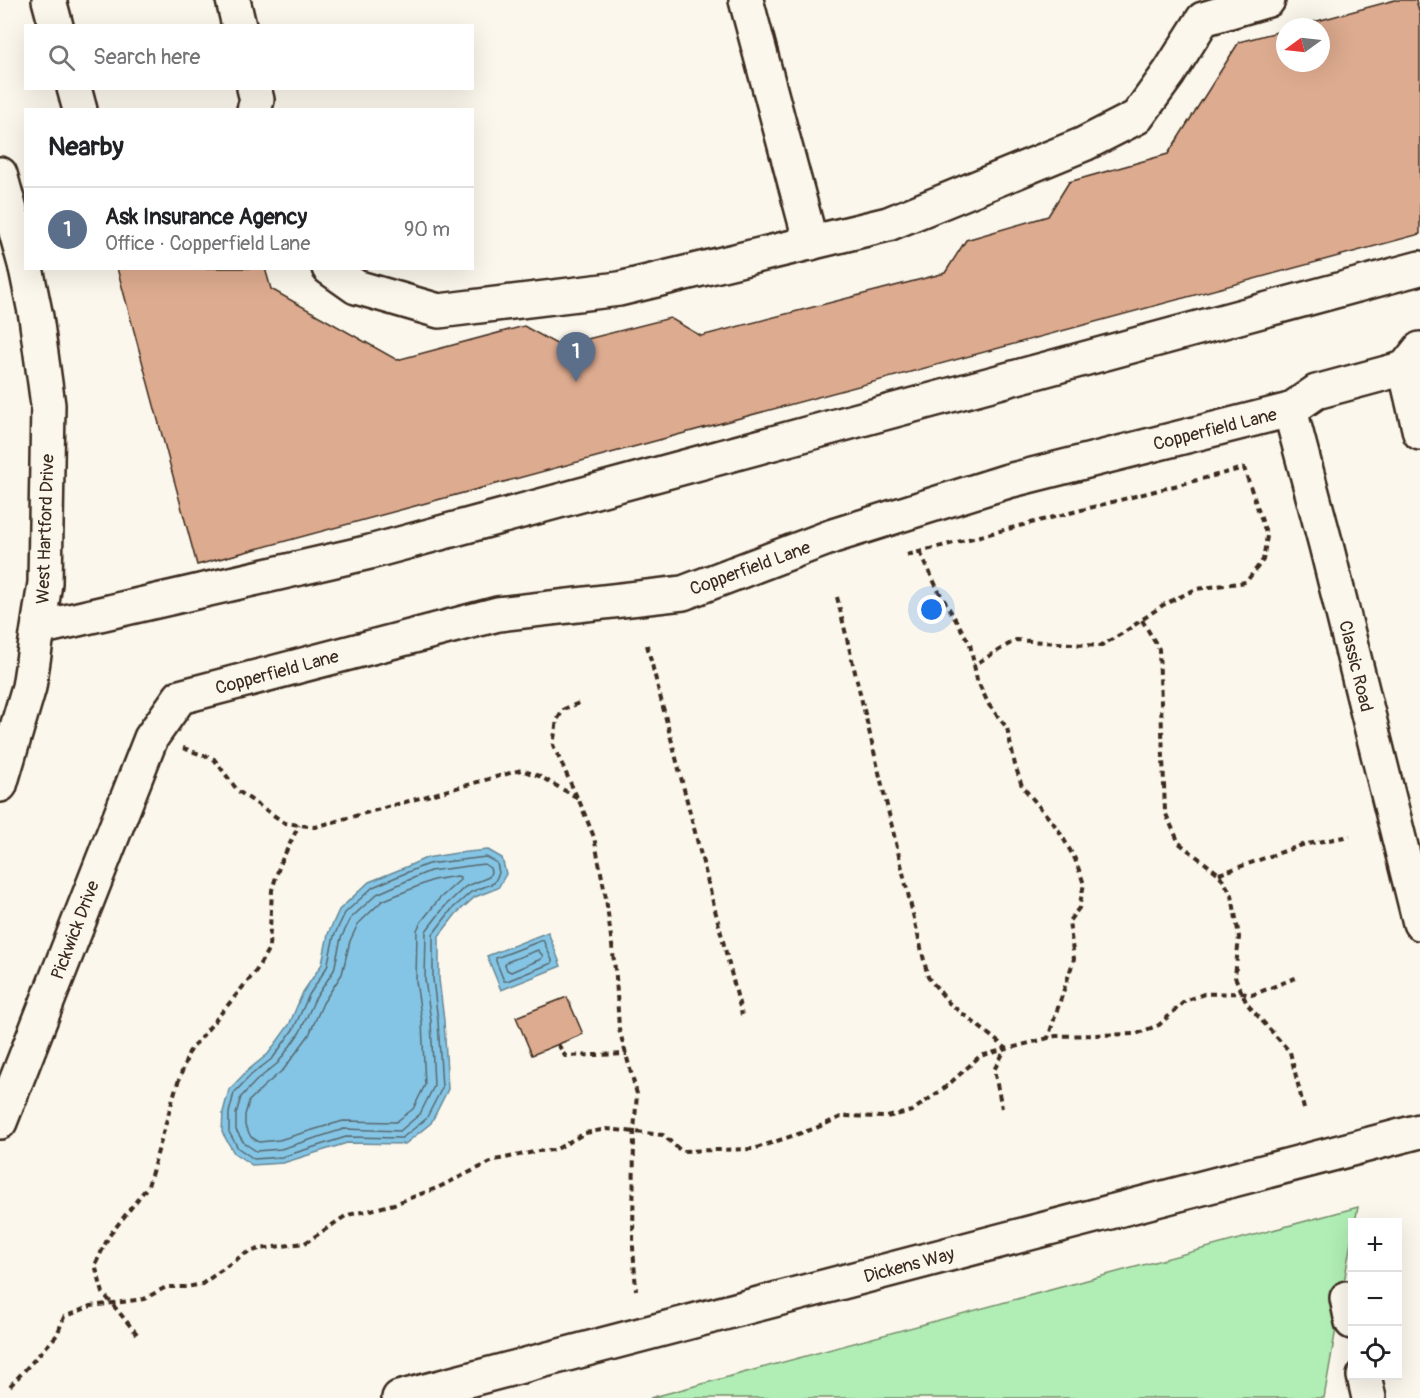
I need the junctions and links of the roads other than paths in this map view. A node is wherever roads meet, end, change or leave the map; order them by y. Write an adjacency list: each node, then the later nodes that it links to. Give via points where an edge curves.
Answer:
1 (49, 0): 5 (street)
2 (233, 0): 6 (street)
3 (746, 0): 13 (street)
4 (1268, 0): 13 (street, via 1203,19 1137,117 1084,144 888,224)
5 (55, 24)
6 (239, 24)
7 (75, 90): 9 (street)
8 (254, 90): 10 (street)
9 (79, 108)
10 (255, 108)
11 (0, 174): 12 (street, West Hartford Drive)
12 (17, 205): 14 (street, West Hartford Drive)
13 (811, 243): 17 (street, via 619,289 439,311 356,287)
14 (24, 254)
15 (1420, 268): 21 (street, via 370,552)
16 (26, 270): 21 (street, West Hartford Drive, via 48,405 46,572)
17 (332, 270)
18 (1413, 358): 19 (street, via 1316,392); 20 (street)
19 (1290, 410): 22 (street, Copperfield Lane, via 1008,481 833,537 683,593 498,614 180,697); 24 (street, Classic Road)
20 (1420, 433)
21 (39, 628): 23 (street, West Hartford Drive, via 30,687)
22 (151, 738): 25 (street, Pickwick Drive)
23 (0, 785)
24 (1420, 922)
25 (0, 1122)
26 (1420, 1131): 28 (street, Dickens Way)
27 (1365, 1380): 29 (street)
28 (399, 1398)
29 (1369, 1398)

